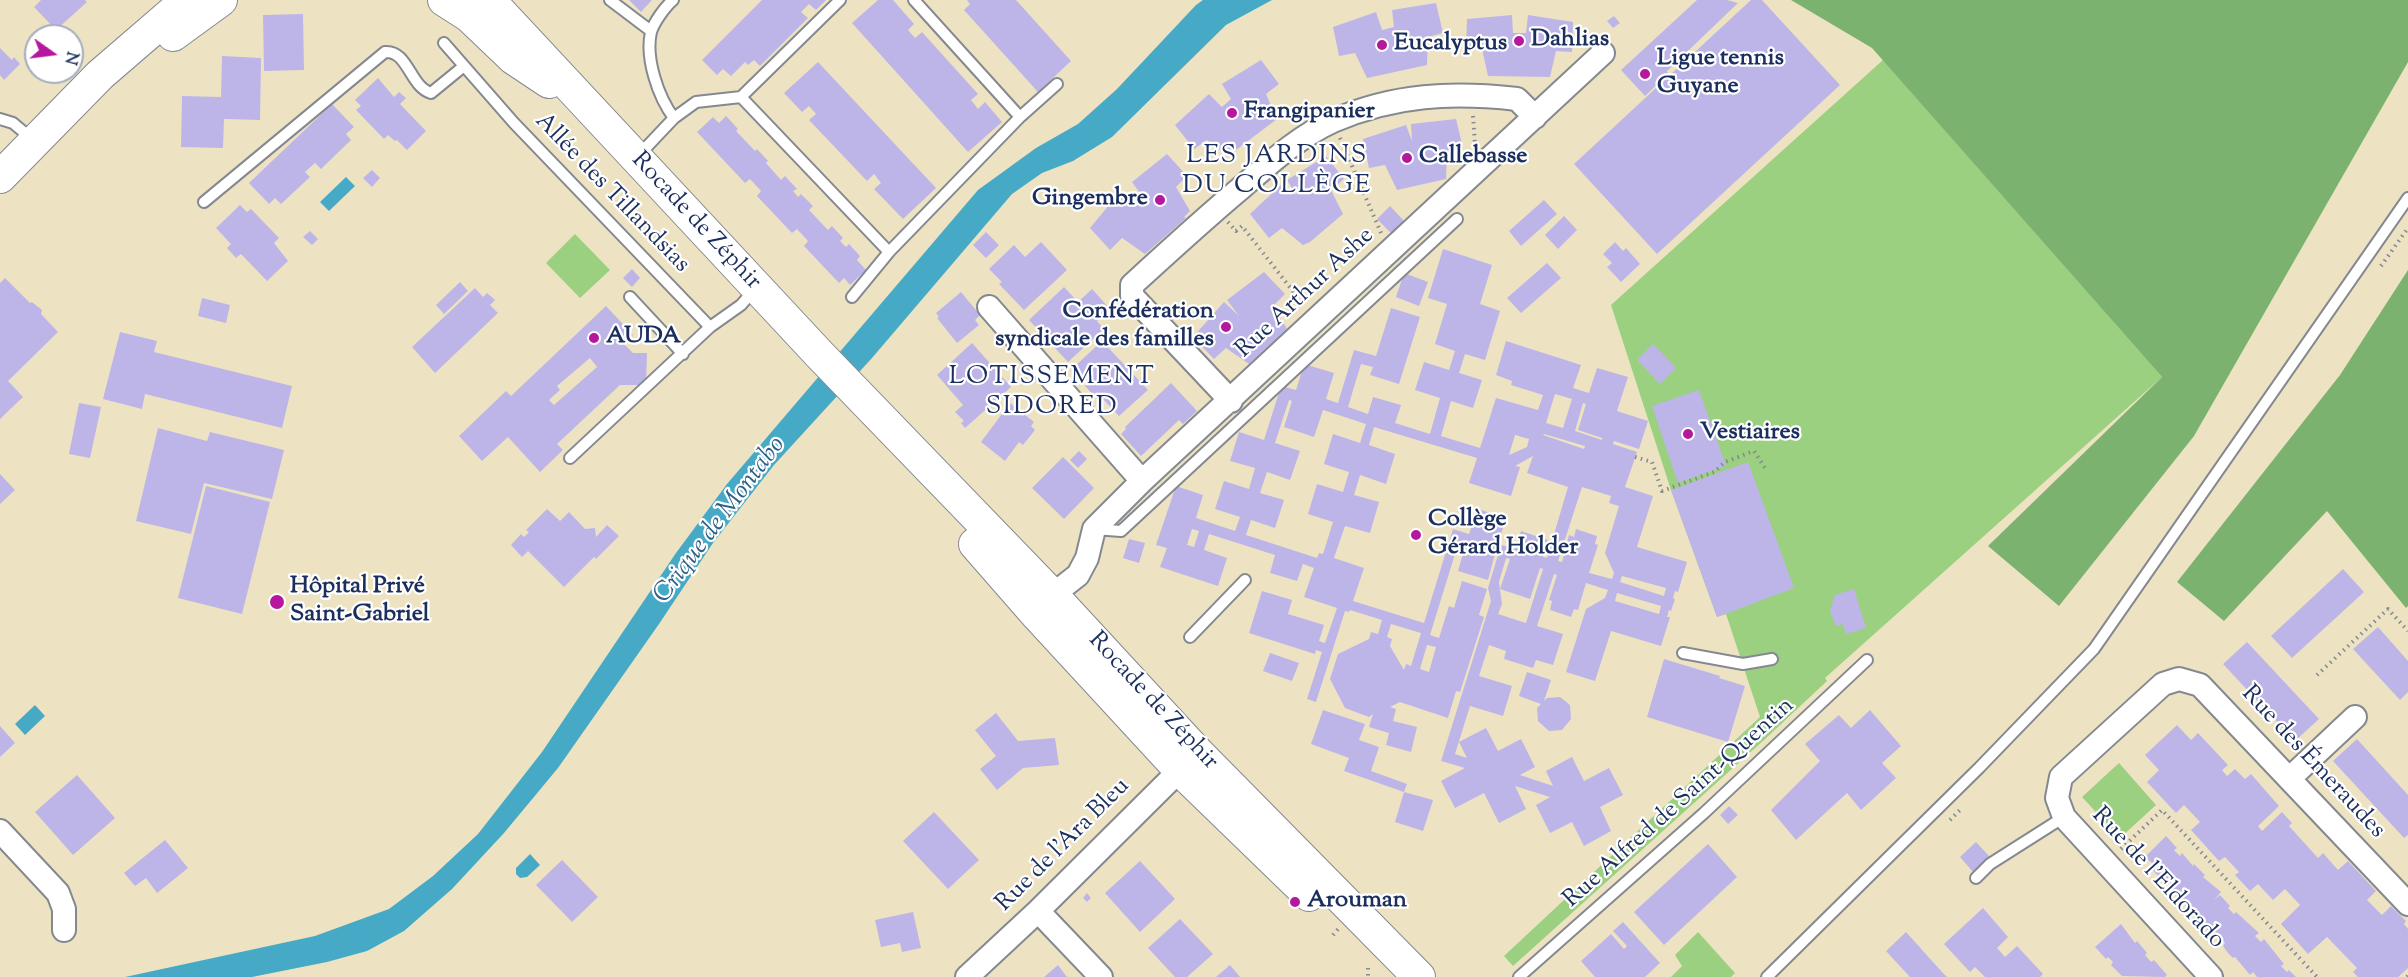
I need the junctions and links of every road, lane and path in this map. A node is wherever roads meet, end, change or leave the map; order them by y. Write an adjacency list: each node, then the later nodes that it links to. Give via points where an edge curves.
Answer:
1 (161, 0): 14 (main road)
2 (187, 0): 14 (main road)
3 (221, 0): 18 (main road)
4 (444, 0): 19 (main road, via 469,16 513,58)
5 (610, 0): 10 (lane)
6 (673, 0): 10 (lane)
7 (840, 0): 17 (lane)
8 (914, 0): 20 (lane)
9 (498, 4): 19 (main road, Rocade de Zéphir)
10 (651, 32): 22 (lane, via 651,68 665,106)
11 (444, 43): 13 (lane, Allée des Tillandsias)
12 (1603, 53): 21 (street, Rue Arthur Ashe)
13 (464, 66): 30 (lane, via 431,93 416,81 398,54 385,51); 40 (lane, Allée des Tillandsias)
14 (99, 75): 18 (main road)
15 (1057, 84): 20 (lane)
16 (1472, 94): 21 (street, via 1517,99); 24 (street, via 1414,98 1374,106); 27 (path)
17 (741, 98): 22 (lane, via 696,102); 33 (lane)
18 (62, 113): 25 (main road)
19 (599, 117): 26 (main road, Rocade de Zéphir)
20 (1020, 117): 33 (lane)
21 (1534, 117): 27 (street, Rue Arthur Ashe)
22 (674, 118): 26 (lane)
23 (0, 119): 25 (lane, via 13,123)
24 (1332, 122): 31 (street, via 1288,147); 34 (path)
25 (35, 141): 28 (main road)
26 (636, 159): 35 (main road, Rocade de Zéphir)
27 (1476, 172): 34 (street, Rue Arthur Ashe)
28 (0, 177)
29 (2408, 198): 72 (lane, via 2094,649)
30 (204, 202)
31 (1217, 208): 39 (path, via 1236,231 1242,226); 42 (street, via 1132,285 1132,296)
32 (1457, 219): 47 (lane, via 1121,531)
33 (889, 252): 37 (lane)
34 (1389, 253): 39 (street, Rue Arthur Ashe)
35 (757, 287): 40 (lane, via 741,305); 49 (main road, Rocade de Zéphir, via 888,424 960,526)
36 (630, 297): 41 (lane)
37 (852, 297)
38 (989, 307): 46 (street)
39 (1317, 321): 42 (street, Rue Arthur Ashe)
40 (710, 327): 41 (lane)
41 (682, 354): 44 (lane)
42 (1231, 401): 46 (street, Rue Arthur Ashe)
43 (1635, 457): 45 (path, via 1652,462 1662,490 1714,472 1725,462 1754,451)
44 (570, 458)
45 (1765, 468)
46 (1142, 481): 47 (street, Rue Arthur Ashe)
47 (1094, 529): 49 (street, via 1078,575)
48 (1245, 580): 51 (lane)
49 (1052, 599): 57 (main road, Rocade de Zéphir)
50 (2408, 631): 55 (path, via 2388,609)
51 (1190, 637)
52 (1683, 653): 53 (lane, via 1743,664)
53 (1772, 659)
54 (1867, 660): 71 (lane, Rue Alfred de Saint-Quentin, via 1704,813)
55 (2317, 675)
56 (2355, 717): 58 (street)
57 (1189, 761): 64 (street, Rue de l'Ara Bleu); 66 (main road, Rocade de Zéphir); 70 (main road, Rocade de Zéphir)
58 (2290, 778): 59 (street, Rue des Émeraudes, via 2200,685 2179,679 2163,684 2061,777 2058,798); 63 (street, Rue des Émeraudes)
59 (2064, 818): 61 (street, Rue de l'Eldorado); 62 (lane, via 1990,864)
60 (0, 831): 65 (street, via 58,893 64,909)
61 (2107, 863): 73 (street, Rue de l'Eldorado); 74 (path, via 2162,810)
62 (1976, 878)
63 (2408, 904)
64 (1038, 910): 67 (street, Rue de l'Ara Bleu); 68 (street)
65 (64, 930)
66 (1381, 972): 69 (path)
67 (967, 977)
68 (1101, 977)
69 (1368, 977)
70 (1419, 977)
71 (1520, 977)
72 (1767, 977)
73 (2211, 977)
74 (2317, 977)

